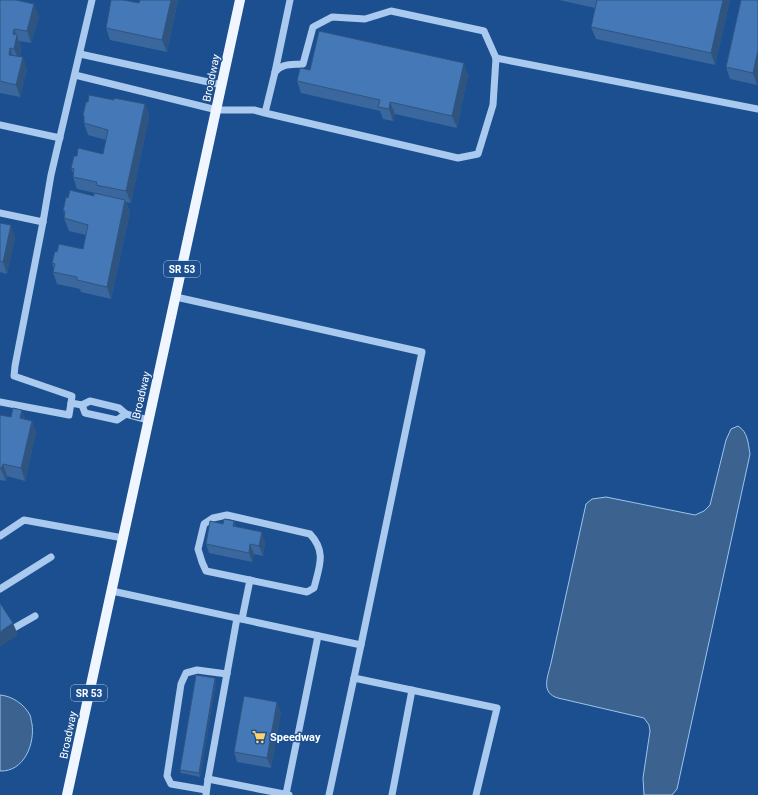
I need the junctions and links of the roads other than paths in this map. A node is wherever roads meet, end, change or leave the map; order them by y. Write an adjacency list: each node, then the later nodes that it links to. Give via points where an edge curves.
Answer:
1 (92, 0): 4 (lane)
2 (240, 0): 8 (main road, Broadway / SR 53)
3 (290, 0): 6 (lane)
4 (80, 54): 7 (lane); 8 (lane)
5 (496, 58): 6 (lane, via 484,31 391,11 365,19 332,17 326,20 313,27 303,64 283,65); 9 (lane); 11 (lane, via 493,105 478,154 458,158)
6 (275, 72): 11 (lane)
7 (75, 75): 10 (lane); 13 (lane)
8 (222, 85): 10 (main road, Broadway / SR 53)
9 (758, 109)
10 (217, 110): 11 (lane, via 254,110); 16 (main road, Broadway / SR 53)
11 (264, 113)
12 (0, 125): 13 (lane)
13 (60, 138): 15 (lane)
14 (0, 213): 15 (lane)
15 (43, 222): 18 (lane, via 14,376 72,396)
16 (176, 297): 21 (main road, Broadway / SR 53); 32 (lane, via 422,352)
17 (0, 402): 18 (lane, via 69,415)
18 (71, 403): 19 (lane)
19 (82, 405): 20 (lane, via 90,401 119,408); 20 (lane, via 85,413 117,420)
20 (126, 414): 21 (lane)
21 (148, 420): 23 (main road, Broadway / SR 53)
22 (0, 536): 23 (lane, via 24,520)
23 (123, 538): 27 (main road, Broadway / SR 53)
24 (51, 557): 26 (lane)
25 (250, 580): 25 (lane, via 206,571 198,549 204,524 213,518 227,515 310,534 317,542 321,554 314,588 307,592); 29 (lane)
26 (0, 589)
27 (112, 591): 29 (lane); 38 (main road, Broadway / SR 53)
28 (35, 616): 30 (lane)
29 (239, 619): 31 (lane); 33 (lane)
30 (0, 636)
31 (318, 636): 32 (lane); 39 (lane)
32 (362, 646): 34 (lane)
33 (227, 674): 36 (lane); 37 (lane, via 197,670 186,673 181,684 167,776 172,784)
34 (354, 678): 35 (lane); 40 (lane)
35 (412, 690): 41 (lane); 42 (lane, via 497,708)
36 (208, 779): 37 (lane); 39 (lane)
37 (206, 792)
38 (67, 795)
39 (287, 795)
40 (329, 795)
41 (392, 795)
42 (476, 795)

